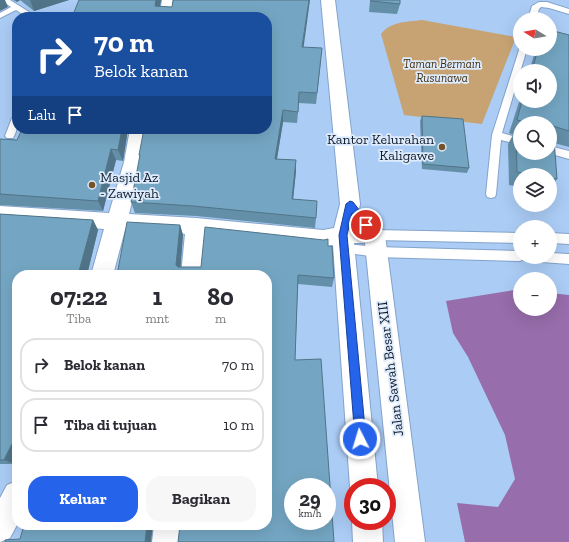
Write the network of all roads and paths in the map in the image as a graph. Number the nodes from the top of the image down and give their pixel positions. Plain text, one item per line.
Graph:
1 (5, 0) edge
2 (169, 0) edge
3 (328, 0) edge
4 (16, 7) junction
5 (24, 12) edge
6 (167, 12) edge
7 (534, 12) edge
8 (569, 12) edge
9 (0, 16) edge
10 (521, 56) edge
11 (12, 131) edge
12 (138, 134) edge
13 (497, 135) junction
14 (10, 136) dead end
15 (513, 140) edge
16 (557, 152) edge
17 (569, 155) edge
18 (491, 194) dead end
19 (350, 204) junction
20 (0, 214) edge
21 (116, 220) junction
22 (196, 226) junction
23 (513, 238) edge
24 (557, 238) edge
25 (569, 239) edge
26 (337, 241) junction
27 (376, 244) junction
28 (513, 255) edge
29 (557, 258) edge
30 (569, 259) edge
31 (103, 270) edge
32 (192, 270) edge
33 (363, 478) edge
34 (12, 505) edge
35 (0, 528) edge
36 (168, 530) edge
37 (367, 530) edge
38 (167, 542) edge
39 (368, 542) edge
40 (410, 542) edge

1 - 4 lane
2 - 6 street
3 - 19 street
4 - 5 lane
4 - 9 lane
7 - 8 lane
10 - 13 lane
11 - 14 lane
12 - 21 street
13 - 15 lane
13 - 18 lane
16 - 17 lane
19 - 26 street
19 - 27 street
20 - 21 street
21 - 22 street
21 - 31 street
22 - 26 street
22 - 32 street
23 - 27 lane
24 - 25 lane
26 - 27 street
26 - 33 street
27 - 28 lane
27 - 40 street, Jalan Sawah Besar XIII
29 - 30 lane
34 - 35 street
36 - 38 street
37 - 39 street

